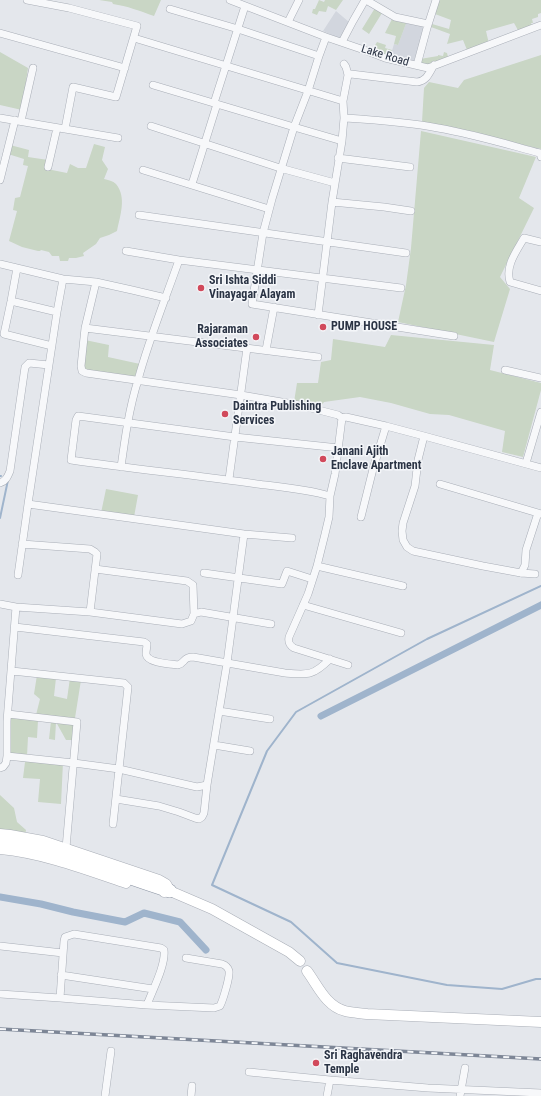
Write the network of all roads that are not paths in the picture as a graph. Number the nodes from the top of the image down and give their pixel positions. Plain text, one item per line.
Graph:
1 (27, 0) edge
2 (230, 0) edge
3 (299, 0) edge
4 (366, 0) edge
5 (436, 0) edge
6 (245, 6) junction
7 (170, 9) dead end
8 (288, 22) junction
9 (428, 24) junction
10 (541, 25) edge
11 (238, 29) junction
12 (0, 32) edge
13 (326, 37) junction
14 (134, 38) junction
15 (342, 42) junction
16 (318, 56) junction
17 (344, 64) dead end
18 (417, 65) junction
19 (434, 65) junction
20 (226, 66) junction
21 (33, 68) dead end
22 (125, 68) junction
23 (348, 75) junction
24 (153, 85) dead end
25 (308, 90) junction
26 (343, 102) junction
27 (216, 104) junction
28 (0, 118) edge
29 (344, 118) junction
30 (18, 121) junction
31 (151, 126) dead end
32 (294, 127) junction
33 (61, 128) junction
34 (118, 138) dead end
35 (342, 141) junction
36 (205, 144) junction
37 (541, 157) edge
38 (338, 158) junction
39 (48, 167) dead end
40 (410, 167) dead end
41 (280, 168) junction
42 (143, 170) dead end
43 (0, 180) edge
44 (192, 184) junction
45 (335, 184) junction
46 (332, 202) junction
47 (269, 209) junction
48 (411, 211) dead end
49 (139, 215) dead end
50 (263, 233) junction
51 (328, 242) junction
52 (541, 242) edge
53 (126, 251) dead end
54 (406, 253) dead end
55 (179, 260) junction
56 (0, 264) edge
57 (16, 268) junction
58 (257, 270) junction
59 (323, 278) junction
60 (63, 279) junction
61 (96, 282) junction
62 (401, 288) dead end
63 (541, 291) edge
64 (166, 298) junction
65 (11, 301) junction
66 (274, 307) junction
67 (57, 312) junction
68 (318, 315) junction
69 (85, 328) junction
70 (454, 336) dead end
71 (151, 337) junction
72 (52, 346) junction
73 (247, 348) junction
74 (266, 350) junction
75 (318, 357) dead end
76 (49, 366) junction
77 (505, 370) dead end
78 (541, 378) edge
79 (137, 381) junction
80 (241, 395) junction
81 (541, 412) edge
82 (342, 418) junction
83 (127, 423) junction
84 (386, 426) junction
85 (424, 436) junction
86 (235, 437) junction
87 (339, 448) junction
88 (526, 463) junction
89 (121, 467) junction
90 (541, 468) edge
91 (229, 480) junction
92 (0, 483) edge
93 (440, 484) dead end
94 (330, 496) junction
95 (28, 504) junction
96 (540, 514) edge
97 (361, 517) dead end
98 (244, 534) junction
99 (292, 538) dead end
100 (22, 544) junction
101 (317, 566) junction
102 (95, 569) junction
103 (204, 573) dead end
104 (521, 573) junction
105 (535, 574) dead end
106 (18, 575) dead end
107 (238, 577) junction
108 (312, 579) junction
109 (403, 586) dead end
110 (0, 604) edge
111 (303, 605) junction
112 (16, 607) junction
113 (90, 612) junction
114 (194, 614) junction
115 (233, 618) junction
116 (271, 624) dead end
117 (15, 627) junction
118 (401, 633) dead end
119 (330, 659) junction
120 (227, 663) junction
121 (348, 665) dead end
122 (12, 671) junction
123 (219, 711) junction
124 (8, 714) junction
125 (270, 719) dead end
126 (214, 744) junction
127 (250, 750) dead end
128 (7, 756) junction
129 (74, 763) junction
130 (0, 768) edge
131 (119, 769) junction
132 (207, 785) junction
133 (116, 799) junction
134 (113, 824) dead end
135 (0, 842) edge
136 (66, 848) junction
137 (170, 891) junction
138 (0, 946) edge
139 (63, 953) junction
140 (186, 958) dead end
141 (300, 961) joint
142 (308, 971) joint
143 (61, 975) junction
144 (153, 989) junction
145 (0, 994) edge
146 (60, 998) junction
147 (147, 1005) junction
148 (541, 1022) edge
149 (111, 1051) dead end
150 (465, 1068) dead end
151 (249, 1072) dead end
152 (330, 1080) junction
153 (192, 1086) dead end
154 (460, 1093) edge
155 (541, 1093) edge
156 (105, 1096) edge
157 (191, 1096) edge
158 (328, 1096) edge

1 - 14 street
2 - 6 street, Lake Road
3 - 8 street
4 - 9 street
4 - 15 street
5 - 9 street
6 - 8 street, Lake Road
6 - 11 street
7 - 11 street
8 - 13 street, Lake Road
9 - 18 street
10 - 19 street, Lake Road
11 - 16 street
11 - 20 street
12 - 22 street
13 - 15 street, Lake Road
13 - 16 street
14 - 20 street
14 - 22 street
15 - 18 street, Lake Road
16 - 25 street
17 - 23 street
18 - 19 street, Lake Road
19 - 23 street
20 - 25 street
20 - 27 street
21 - 30 street
22 - 33 street
23 - 26 street
24 - 27 street
25 - 26 street
25 - 32 street
26 - 29 street
27 - 32 street
27 - 36 street
28 - 30 street
29 - 35 street
29 - 37 street
30 - 33 street
30 - 43 street
31 - 36 street
32 - 35 street
32 - 41 street
33 - 34 street
33 - 39 street
35 - 38 street
36 - 41 street
36 - 44 street
38 - 40 street
38 - 45 street
41 - 45 street
41 - 47 street
42 - 44 street
44 - 47 street
45 - 46 street
46 - 48 street
46 - 51 street
47 - 50 street
49 - 50 street
50 - 51 street
50 - 58 street
51 - 54 street
51 - 59 street
52 - 63 street
53 - 55 street
55 - 58 street
55 - 64 street
56 - 57 street
57 - 60 street
57 - 65 street
58 - 59 street
58 - 66 street
59 - 62 street
59 - 68 street
60 - 61 street
60 - 67 street
61 - 64 street
61 - 69 street
64 - 71 street
65 - 67 street
65 - 72 street
66 - 68 street
66 - 74 street
67 - 72 street
68 - 70 street
69 - 71 street
69 - 79 street
71 - 73 street
71 - 79 street
72 - 76 street
73 - 74 street
73 - 80 street
74 - 75 street
76 - 92 street
76 - 95 street
77 - 78 street
79 - 80 street
79 - 83 street
80 - 82 street
80 - 86 street
81 - 88 street
82 - 84 street
82 - 87 street
83 - 86 street
83 - 89 street
83 - 89 street
84 - 85 street
84 - 97 street
85 - 88 street
85 - 104 street
86 - 87 street
86 - 91 street
87 - 94 street
88 - 90 street
89 - 91 street
91 - 94 street
93 - 96 street
94 - 101 street
95 - 98 street
95 - 100 street
96 - 104 street
98 - 99 street
98 - 107 street
100 - 102 street
100 - 106 street
101 - 108 street
101 - 109 street
102 - 113 street
102 - 114 street
103 - 107 street
104 - 105 street
107 - 108 street
107 - 115 street
108 - 111 street
110 - 112 street
111 - 118 street
111 - 119 street
112 - 113 street
112 - 117 street
113 - 114 street
114 - 115 street
115 - 116 street
115 - 120 street
117 - 120 street
117 - 122 street
119 - 120 street
119 - 121 street
120 - 123 street
122 - 124 street
122 - 131 street
123 - 125 street
123 - 126 street
124 - 128 street
124 - 129 street
126 - 127 street
126 - 132 street
128 - 129 street
128 - 130 street
129 - 131 street
129 - 136 street
131 - 132 street
131 - 133 street
132 - 133 street
133 - 134 street
135 - 136 street
135 - 137 highway
136 - 137 street
137 - 141 street
138 - 139 street
139 - 143 street
139 - 144 street
140 - 147 street
141 - 142 street
142 - 148 street
143 - 144 street
143 - 146 street
144 - 147 street
145 - 146 street
146 - 147 street
149 - 156 street
150 - 154 street
151 - 152 street
152 - 154 street
152 - 158 street
153 - 157 street
154 - 155 street

